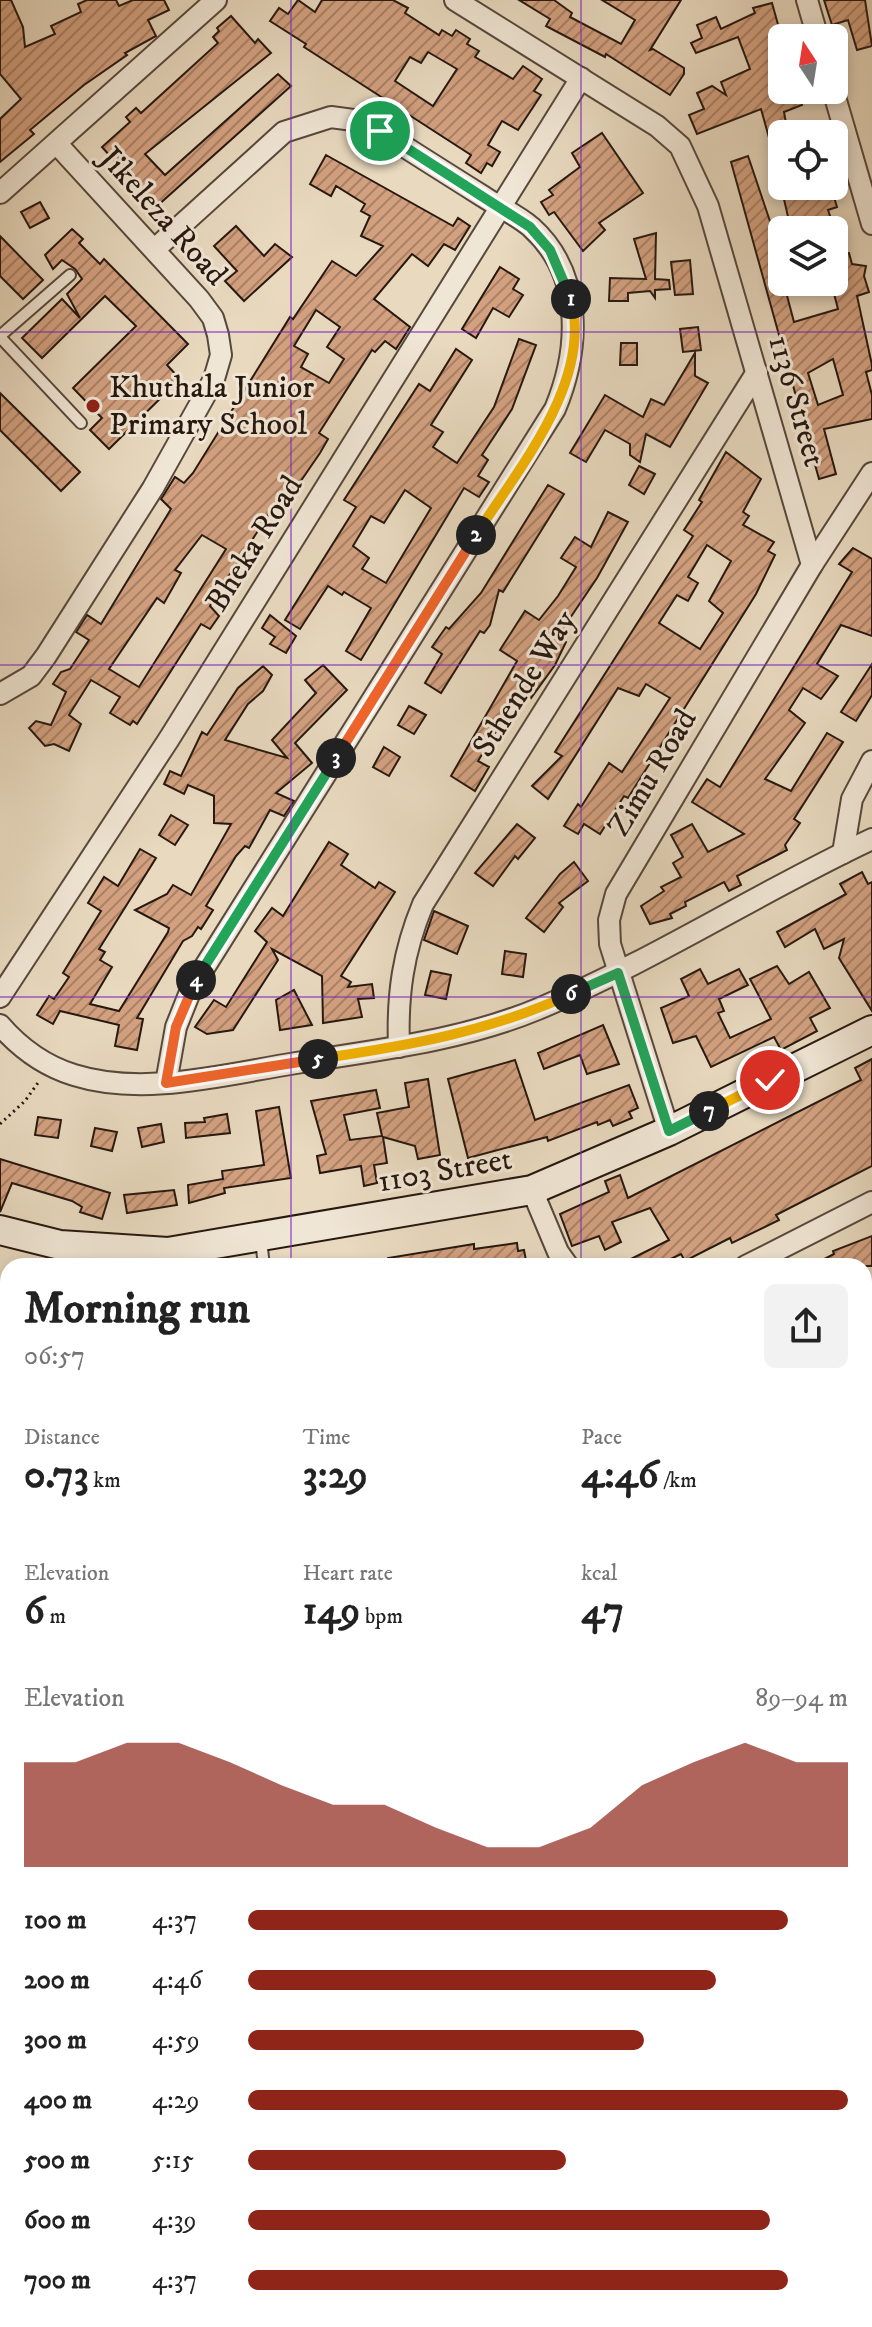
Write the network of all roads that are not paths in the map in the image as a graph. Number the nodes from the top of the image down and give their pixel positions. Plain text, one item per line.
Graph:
1 (455, 0) edge
2 (807, 0) edge
3 (208, 3) edge
4 (814, 24) edge
5 (581, 78) junction
6 (837, 104) edge
7 (57, 144) junction
8 (872, 159) edge
9 (859, 178) junction
10 (0, 193) edge
11 (502, 209) junction
12 (872, 224) edge
13 (155, 249) junction
14 (70, 275) dead end
15 (0, 337) edge
16 (757, 372) junction
17 (81, 423) dead end
18 (872, 473) edge
19 (812, 565) junction
20 (0, 694) edge
21 (872, 761) edge
22 (872, 839) edge
23 (843, 853) junction
24 (618, 973) junction
25 (0, 997) edge
26 (0, 1025) edge
27 (872, 1030) edge
28 (399, 1047) junction
29 (166, 1083) junction
30 (669, 1131) junction
31 (532, 1190) junction
32 (872, 1202) edge
33 (1, 1233) edge
34 (261, 1238) junction
35 (263, 1258) edge
36 (562, 1258) edge
37 (762, 1258) edge

1 - 5 street, 1136 Street
2 - 4 street
3 - 7 street
5 - 11 street, Bheka Road
5 - 16 street, 1136 Street
6 - 9 street
7 - 10 street
7 - 13 street, Jikeleza Road
8 - 9 street
9 - 12 street
11 - 13 street
11 - 25 street, Bheka Road
11 - 29 street
13 - 20 street, Jikeleza Road
14 - 15 lane
15 - 17 lane
16 - 19 street, 1136 Street
16 - 28 street, Sthende Way
18 - 19 street, Zimu Road
19 - 24 street, Zimu Road
21 - 23 street
22 - 23 street
23 - 24 street
24 - 28 street
24 - 30 street, Zimu Road
26 - 29 street
27 - 30 street, 1103 Street
28 - 29 street
30 - 31 street, 1103 Street
31 - 34 street, 1103 Street
31 - 36 street
32 - 37 street
33 - 34 street, 1103 Street
34 - 35 lane

